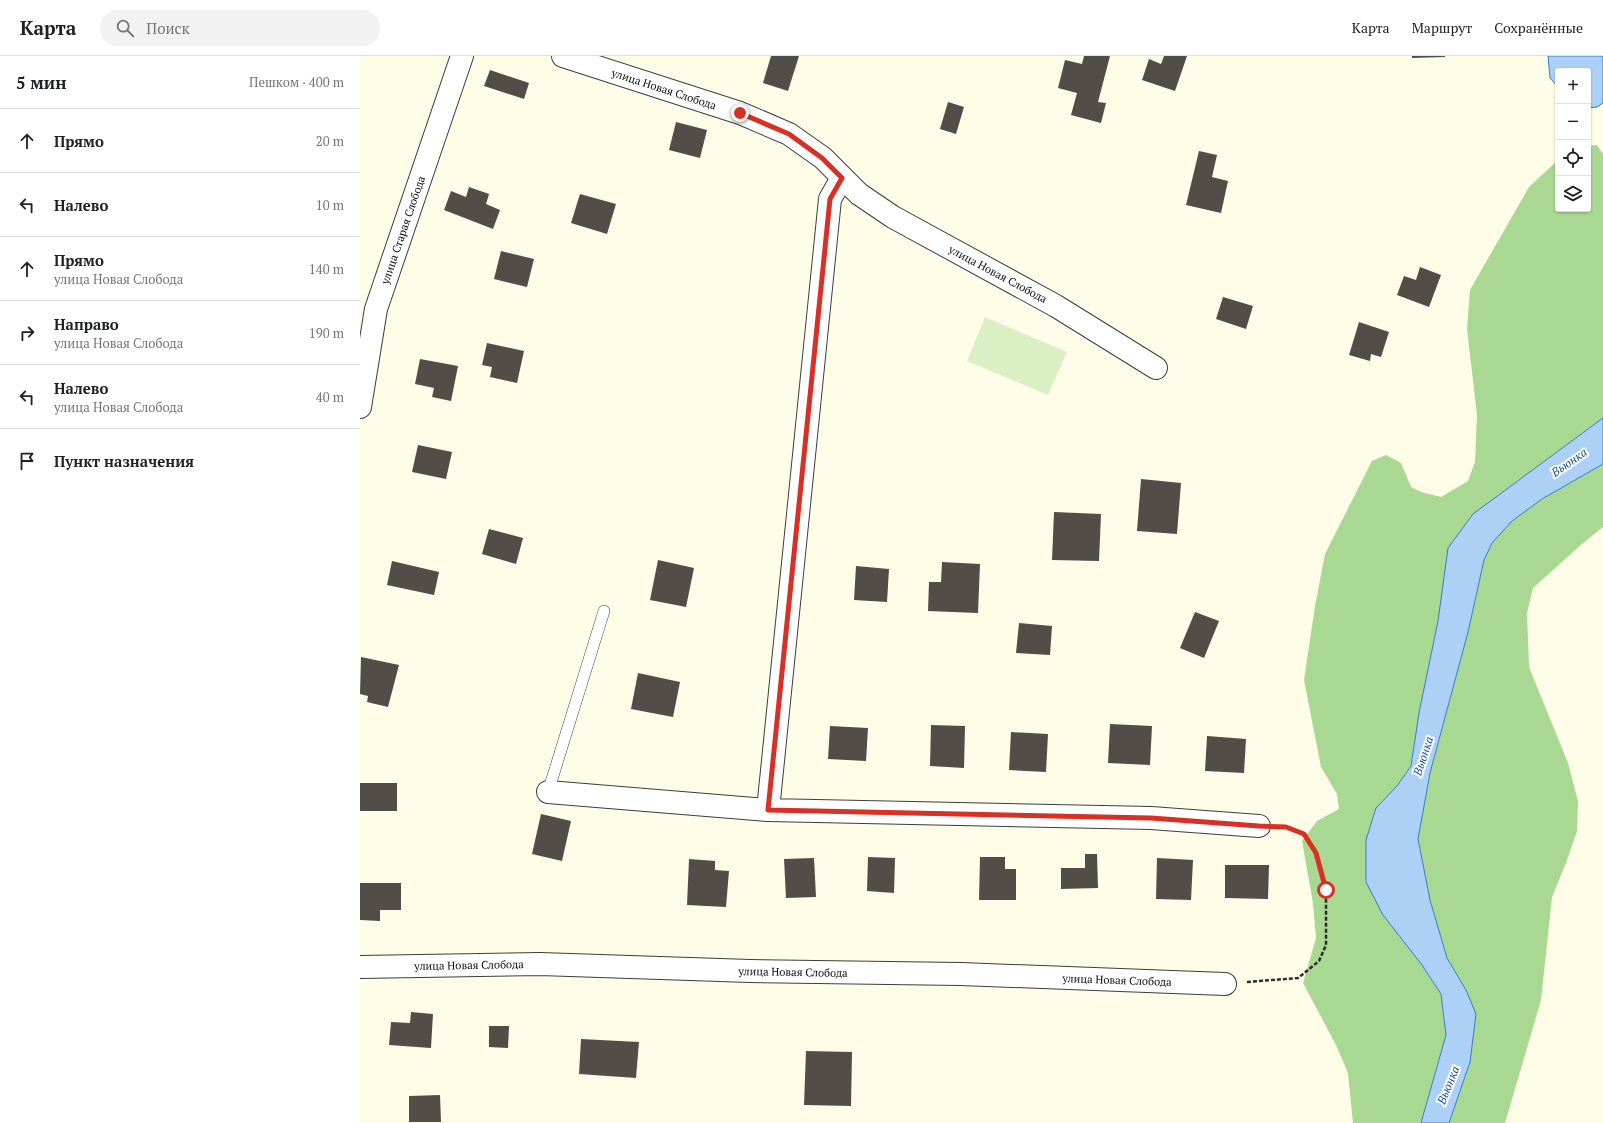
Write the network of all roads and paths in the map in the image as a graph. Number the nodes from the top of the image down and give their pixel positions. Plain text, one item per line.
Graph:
1 (462, 56) edge
2 (563, 56) edge
3 (842, 178) junction
4 (368, 307) edge
5 (1156, 368) dead end
6 (360, 407) edge
7 (604, 611) dead end
8 (548, 792) joint
9 (768, 810) junction
10 (1259, 826) joint
11 (360, 967) edge
12 (1225, 984) joint

1 - 4 street, улица Старая Слобода
2 - 3 street, улица Новая Слобода
3 - 5 street, улица Новая Слобода
3 - 9 street
4 - 6 street, улица Старая Слобода
7 - 8 lane
8 - 9 street
9 - 10 street
10 - 12 path
11 - 12 street, улица Новая Слобода

